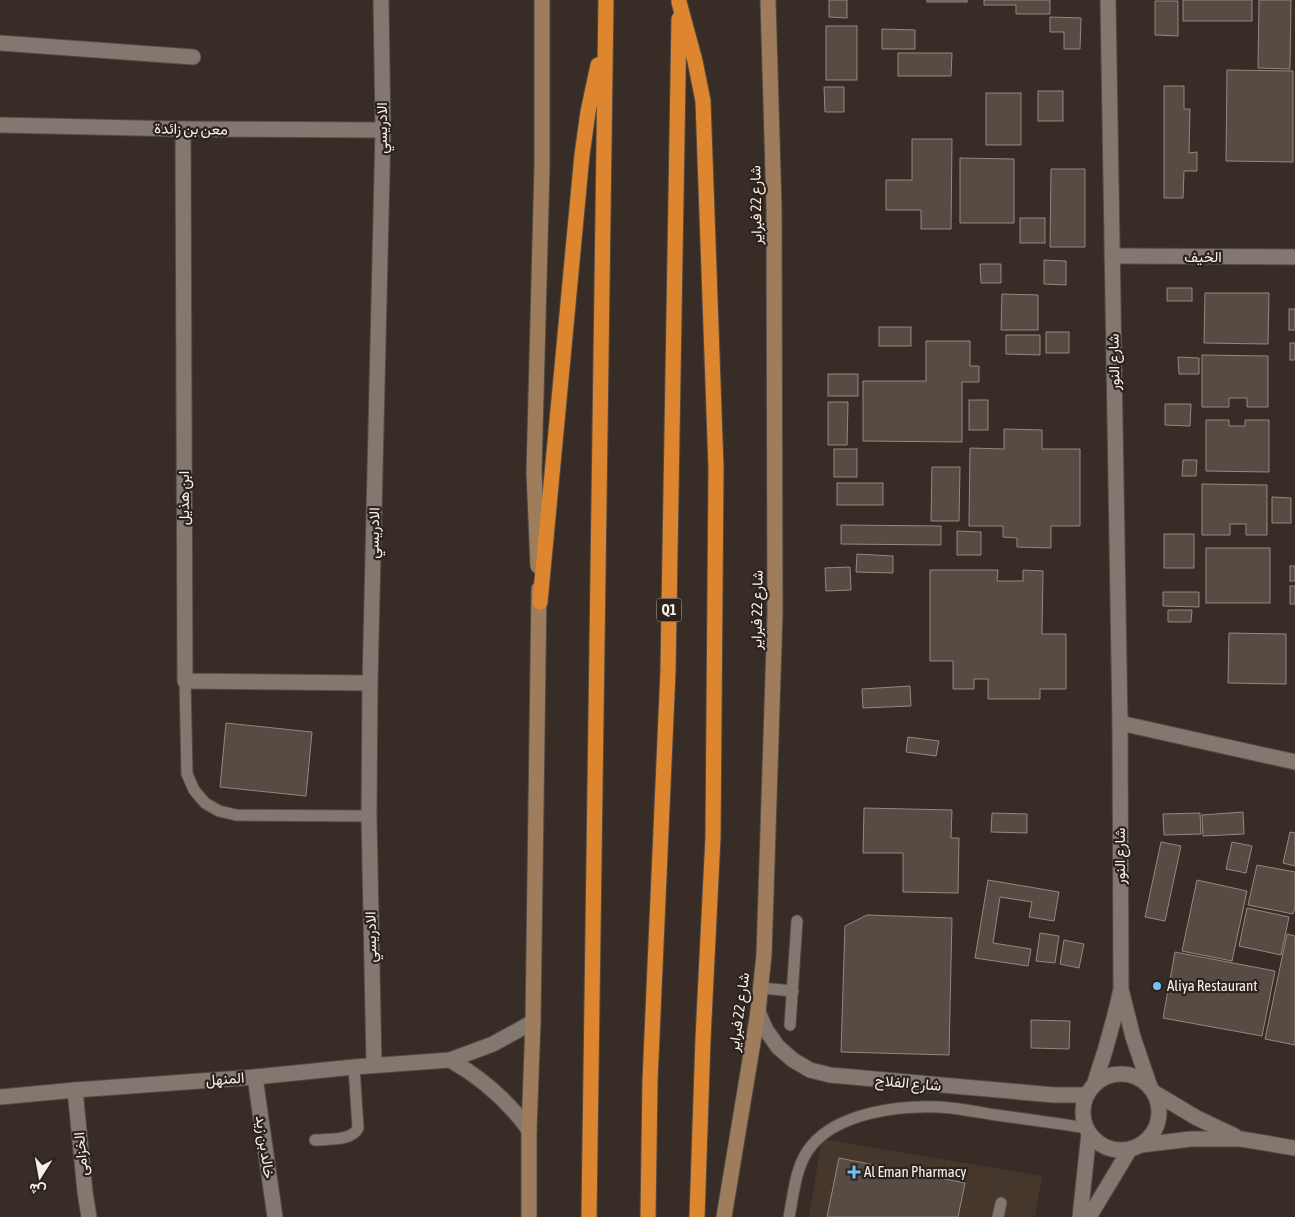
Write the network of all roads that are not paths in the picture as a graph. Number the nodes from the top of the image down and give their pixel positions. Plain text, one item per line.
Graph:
1 (380, 0) edge
2 (542, 0) edge
3 (606, 0) edge
4 (768, 0) edge
5 (1108, 0) edge
6 (679, 1) edge
7 (605, 34) junction
8 (0, 43) edge
9 (193, 57) dead end
10 (0, 125) edge
11 (183, 129) junction
12 (383, 130) junction
13 (1112, 256) junction
14 (1295, 257) edge
15 (540, 602) junction
16 (185, 681) junction
17 (370, 683) junction
18 (1120, 723) junction
19 (1295, 762) edge
20 (369, 816) junction
21 (797, 922) dead end
22 (761, 988) junction
23 (1121, 989) junction
24 (793, 991) junction
25 (758, 1012) junction
26 (532, 1022) junction
27 (790, 1025) dead end
28 (450, 1060) junction
29 (374, 1065) junction
30 (354, 1067) junction
31 (255, 1077) junction
32 (1152, 1088) junction
33 (76, 1090) junction
34 (1090, 1090) junction
35 (0, 1098) edge
36 (529, 1130) junction
37 (1088, 1130) junction
38 (1241, 1139) junction
39 (315, 1140) dead end
40 (1135, 1147) junction
41 (1295, 1148) edge
42 (1001, 1203) dead end
43 (89, 1217) edge
44 (276, 1217) edge
45 (529, 1217) edge
46 (589, 1217) edge
47 (648, 1217) edge
48 (697, 1217) edge
49 (724, 1217) edge
50 (789, 1217) edge
51 (998, 1217) edge
52 (1080, 1217) edge
53 (1089, 1217) edge

1 - 12 street, الادريسي
2 - 15 main road
3 - 7 highway
4 - 22 main road, شارع 22 فبراير
5 - 13 street, شارع النور
6 - 47 highway, Q1
6 - 48 highway
7 - 15 highway
7 - 46 highway
8 - 9 street
10 - 11 street, معن بن زائدة
11 - 12 street, معن بن زائدة
11 - 16 street, ابن هذيل
12 - 17 street, الادريسي
13 - 14 street, الخيف
13 - 18 street, شارع النور
15 - 26 main road
16 - 17 street
16 - 20 lane
17 - 20 street, الادريسي
18 - 19 street
18 - 23 street, شارع النور
20 - 29 street, الادريسي
21 - 24 lane
22 - 24 lane
22 - 25 main road, شارع 22 فبراير
23 - 32 street, شارع النور
23 - 34 street, شارع النور
24 - 27 lane
25 - 34 street, شارع الفلاح
25 - 49 main road, شارع 22 فبراير
26 - 28 street, المنهل
26 - 36 main road
28 - 29 street, المنهل
28 - 36 street
29 - 30 street, المنهل
30 - 31 street, المنهل
30 - 39 lane
31 - 33 street, المنهل
31 - 44 street, خالد بن زيد
32 - 34 street
32 - 38 street
32 - 40 street
33 - 35 street, المنهل
33 - 43 street, الخزامى
34 - 37 street
36 - 45 main road
37 - 40 street
37 - 50 lane
37 - 52 street
38 - 40 street
38 - 41 street
40 - 53 street
42 - 51 lane

